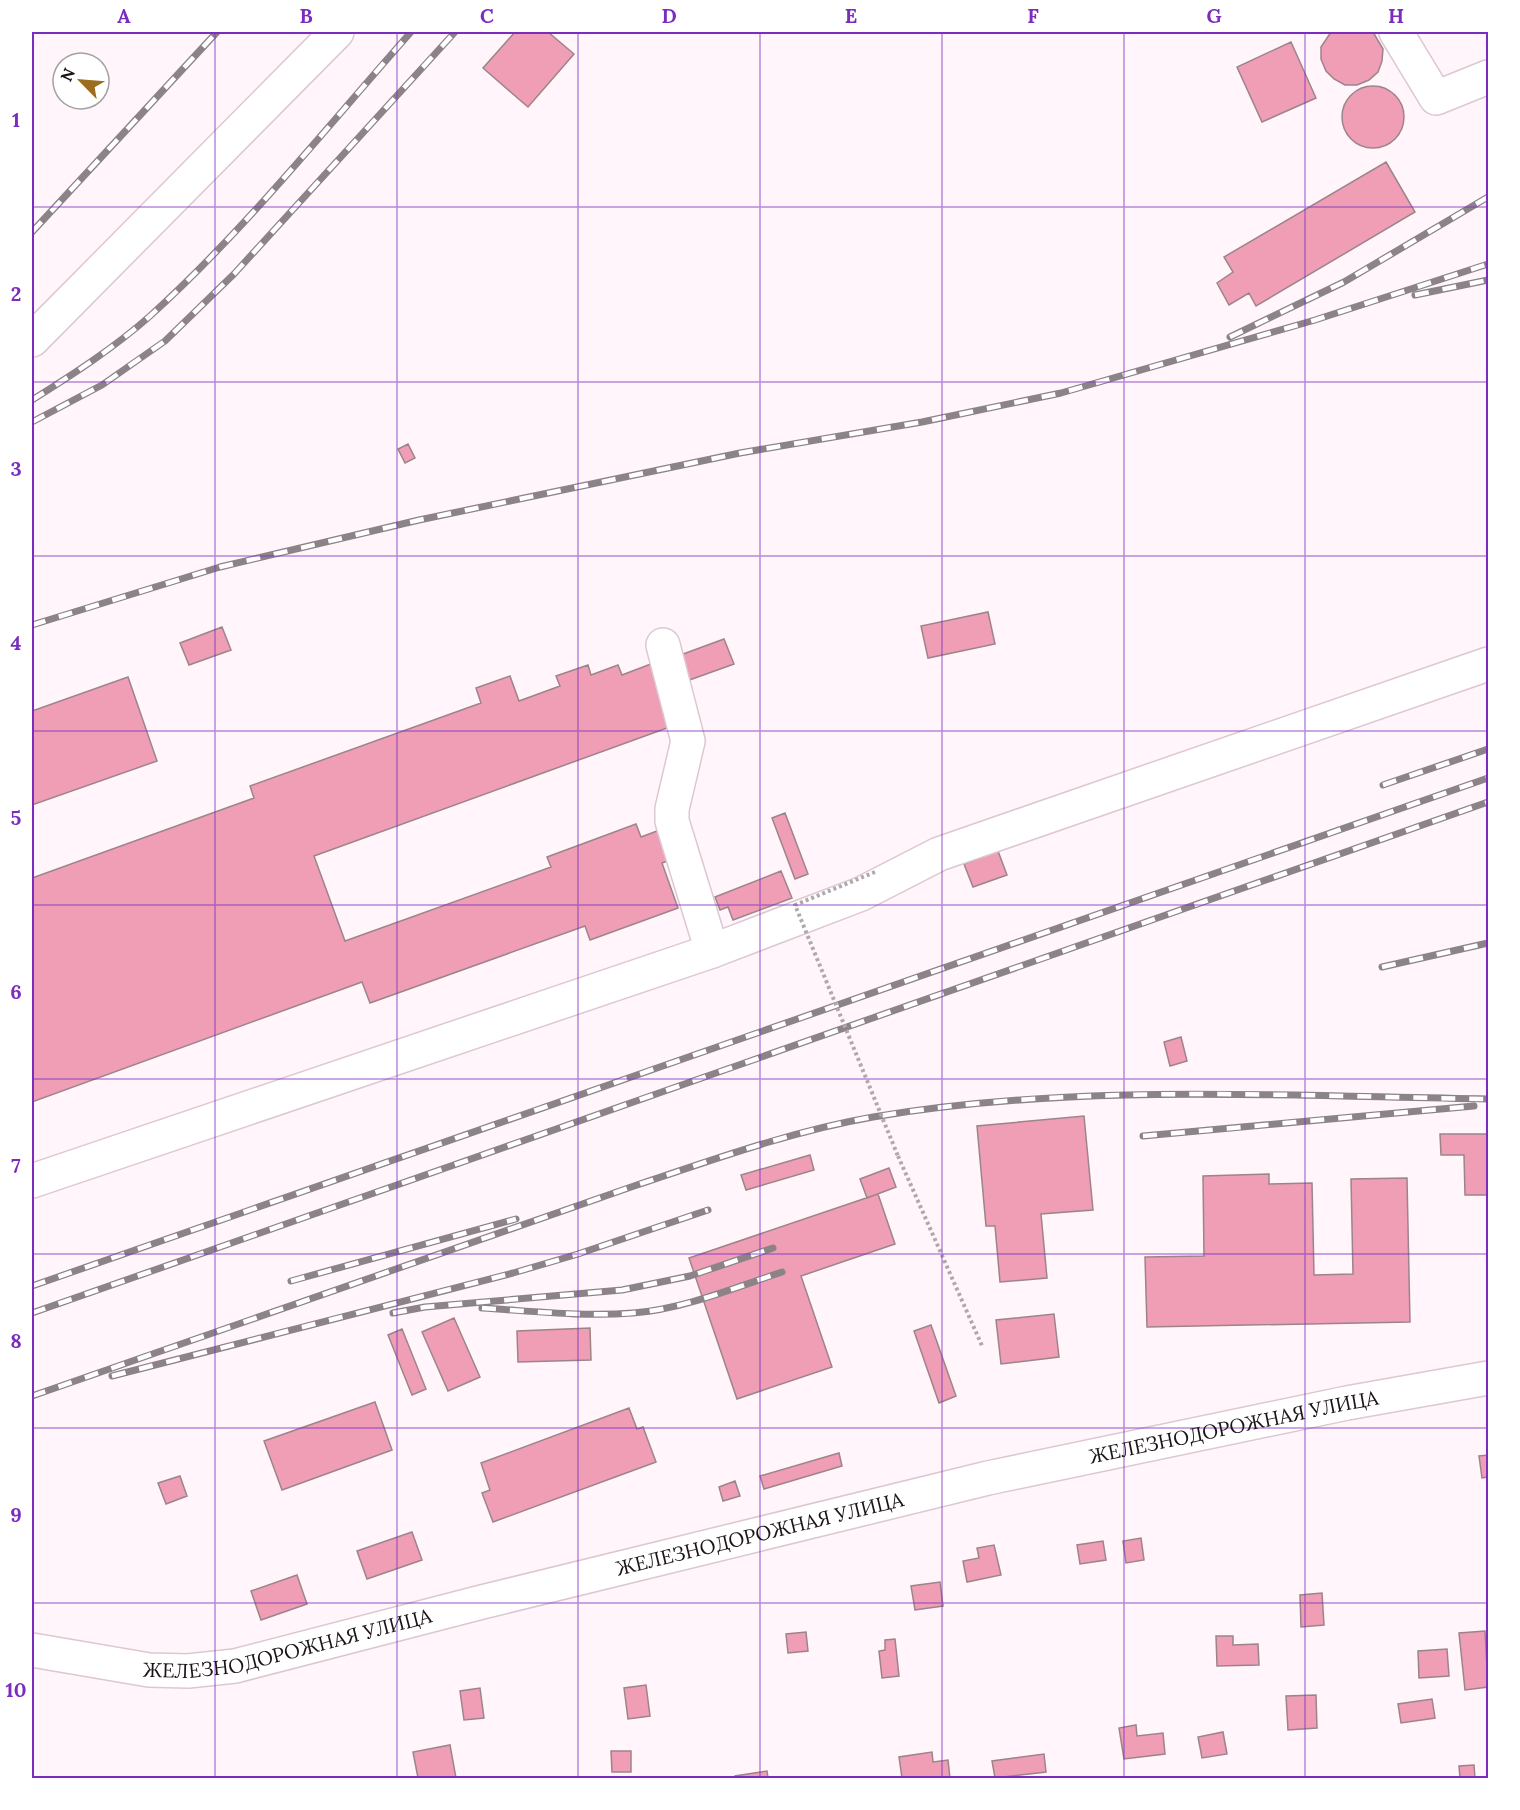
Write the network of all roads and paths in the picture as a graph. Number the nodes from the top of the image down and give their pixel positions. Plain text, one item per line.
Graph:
1 (337, 32) edge
2 (1396, 32) edge
3 (1488, 77) edge
4 (32, 340) edge
5 (663, 645) dead end
6 (1488, 664) edge
7 (875, 872) dead end
8 (712, 951) junction
9 (32, 1181) edge
10 (983, 1347) dead end
11 (1488, 1377) edge
12 (32, 1650) edge

1 - 4 street
2 - 3 street
5 - 8 street
6 - 8 street
7 - 10 path, bridge
8 - 9 street
11 - 12 street, ЖЕЛЕЗНОДОРОЖНАЯ УЛИЦА

